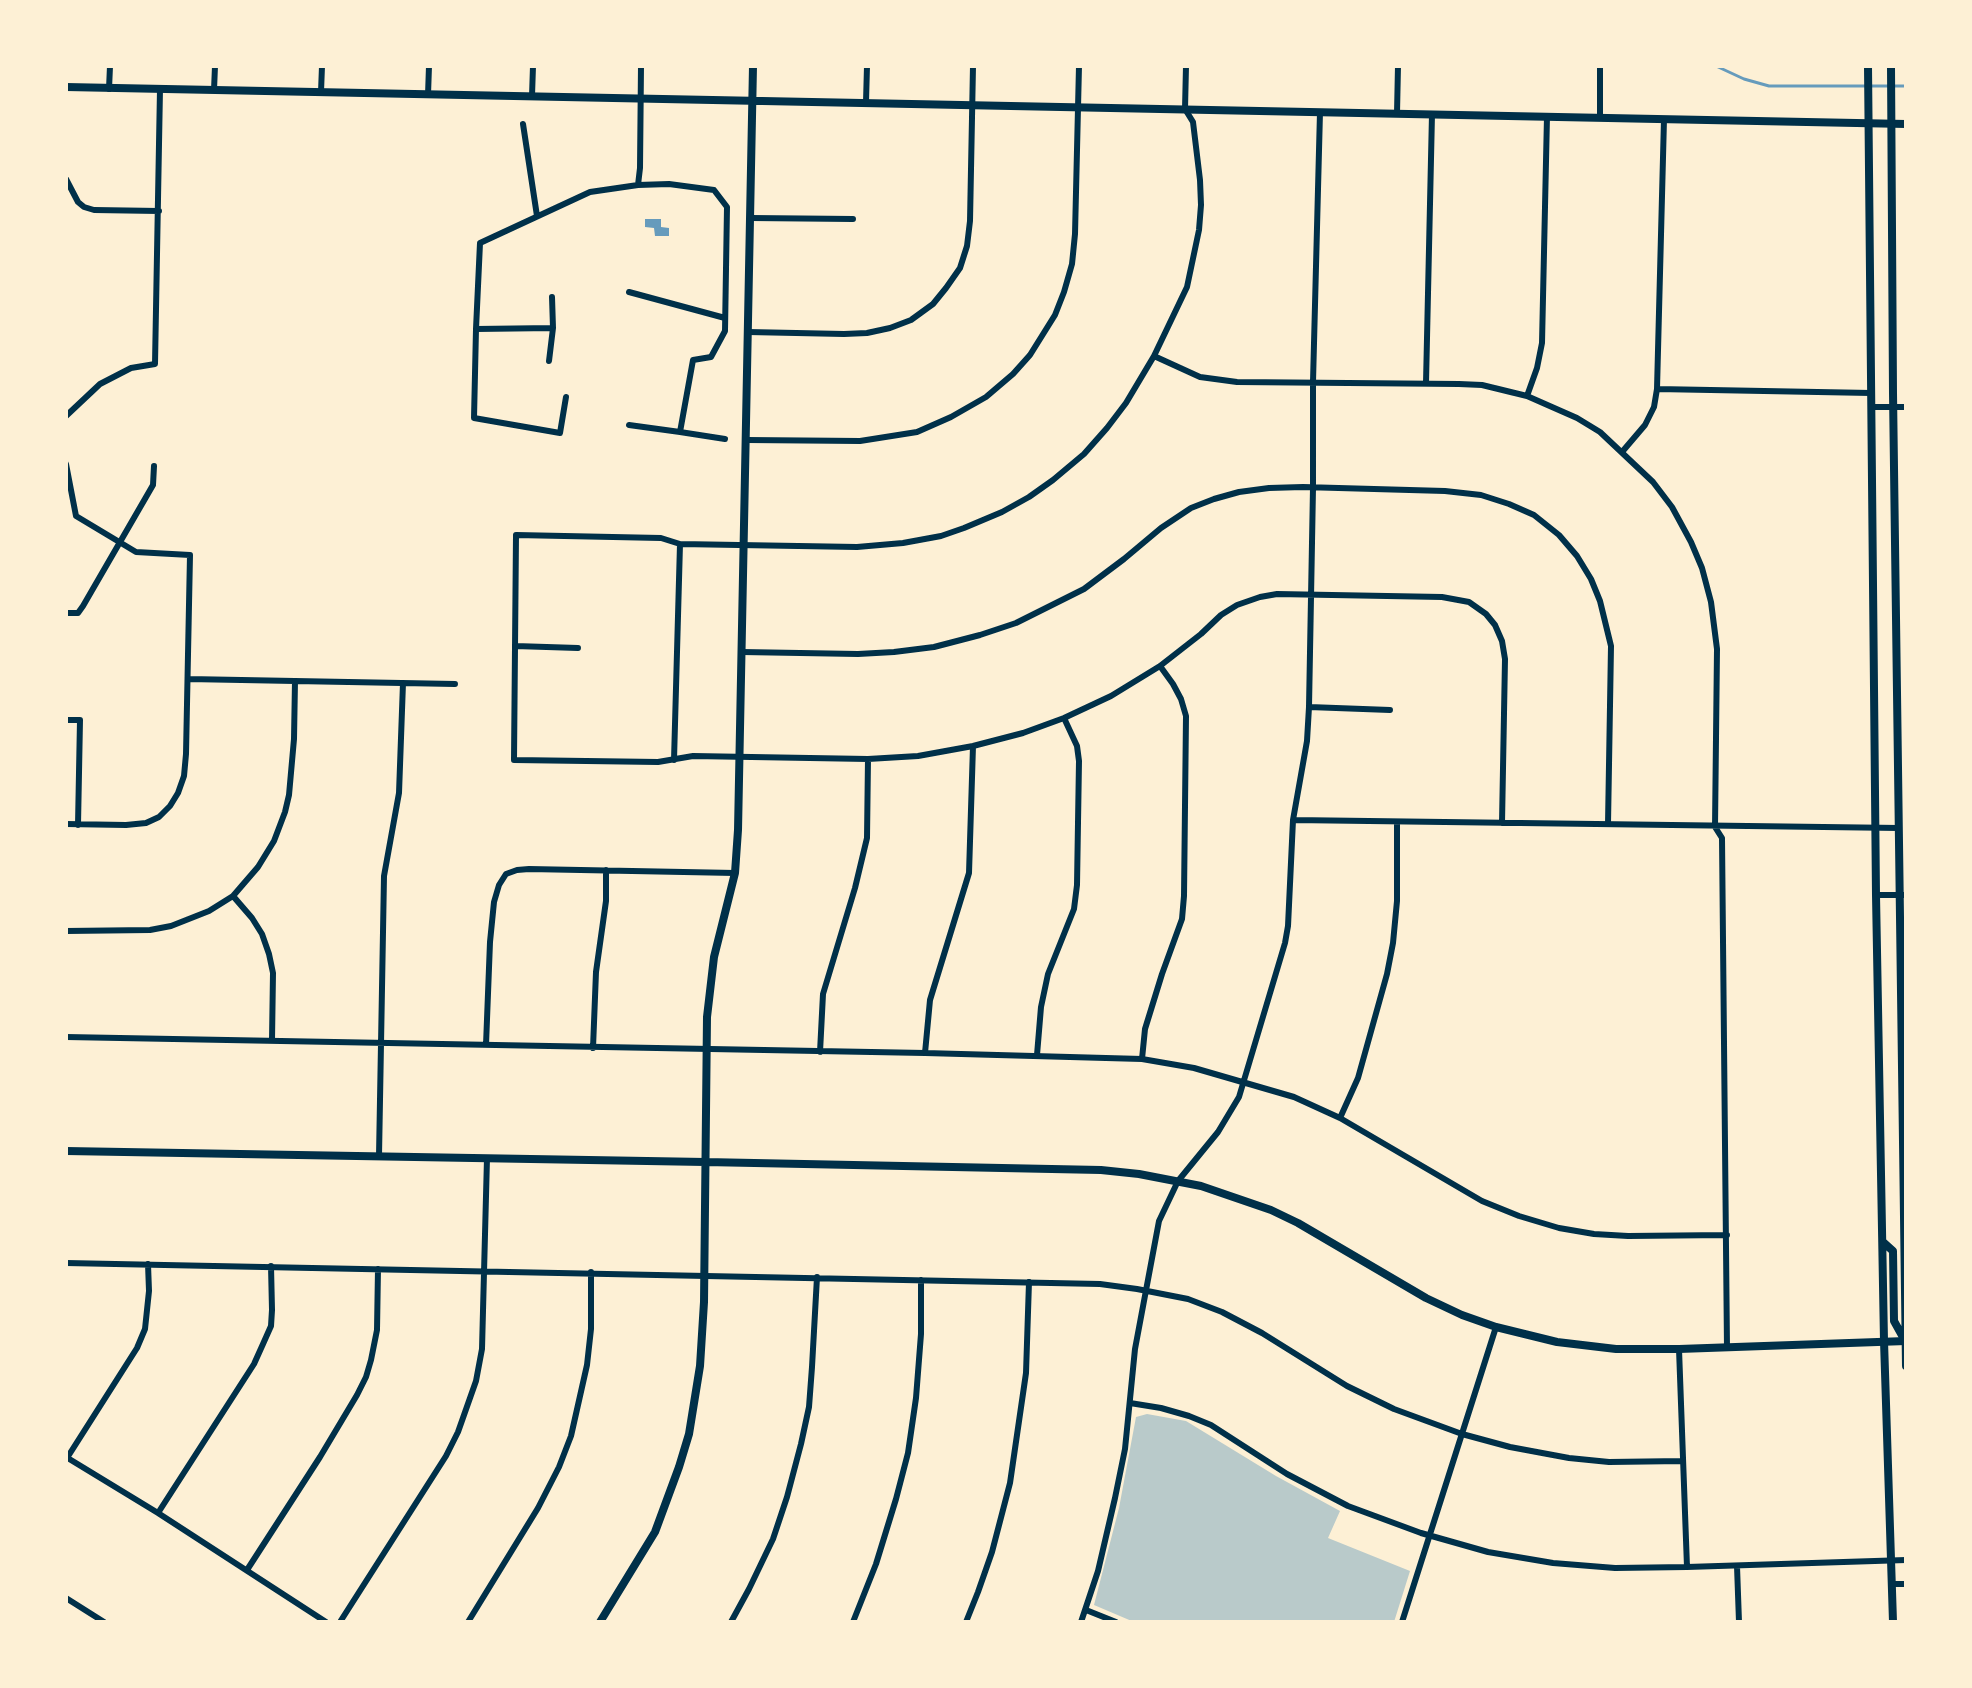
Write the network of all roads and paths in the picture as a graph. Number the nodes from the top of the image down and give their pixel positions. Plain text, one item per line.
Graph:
1 (110, 66) edge
2 (215, 66) edge
3 (322, 66) edge
4 (429, 66) edge
5 (533, 66) edge
6 (641, 66) edge
7 (753, 66) edge
8 (867, 66) edge
9 (973, 66) edge
10 (1079, 66) edge
11 (1186, 66) edge
12 (1398, 66) edge
13 (1600, 66) edge
14 (1868, 67) edge
15 (1891, 67) edge
16 (66, 87) edge
17 (109, 89) junction
18 (160, 89) junction
19 (214, 90) junction
20 (321, 92) junction
21 (428, 95) junction
22 (532, 96) junction
23 (640, 99) junction
24 (753, 101) junction
25 (866, 102) junction
26 (972, 105) junction
27 (1078, 107) junction
28 (1185, 109) junction
29 (1320, 112) junction
30 (1397, 113) junction
31 (1432, 114) junction
32 (1547, 116) junction
33 (1600, 117) junction
34 (1664, 119) junction
35 (1868, 122) junction
36 (1891, 123) junction
37 (523, 124) dead end
38 (1906, 124) edge
39 (66, 179) edge
40 (638, 185) junction
41 (159, 211) junction
42 (537, 216) junction
43 (751, 218) junction
44 (853, 219) dead end
45 (629, 292) dead end
46 (552, 297) dead end
47 (725, 318) junction
48 (553, 328) junction
49 (476, 329) junction
50 (748, 332) junction
51 (1154, 356) junction
52 (549, 361) dead end
53 (1313, 382) junction
54 (1426, 383) junction
55 (1657, 389) junction
56 (1871, 393) junction
57 (1527, 396) junction
58 (566, 397) dead end
59 (1871, 407) junction
60 (1893, 407) junction
61 (1906, 407) edge
62 (66, 416) edge
63 (629, 425) dead end
64 (680, 432) junction
65 (725, 440) dead end
66 (747, 440) junction
67 (1622, 452) junction
68 (66, 464) edge
69 (154, 466) dead end
70 (1313, 488) junction
71 (120, 544) junction
72 (680, 544) junction
73 (744, 545) junction
74 (1310, 595) junction
75 (66, 613) edge
76 (515, 646) junction
77 (578, 648) dead end
78 (742, 652) junction
79 (1160, 666) junction
80 (188, 679) junction
81 (295, 681) junction
82 (403, 683) junction
83 (455, 684) dead end
84 (1309, 707) junction
85 (1390, 710) dead end
86 (1064, 718) junction
87 (66, 720) edge
88 (973, 747) junction
89 (740, 758) junction
90 (868, 759) junction
91 (674, 760) junction
92 (1293, 820) junction
93 (1397, 822) junction
94 (1502, 823) junction
95 (66, 824) edge
96 (1608, 824) junction
97 (78, 825) junction
98 (1715, 827) junction
99 (1876, 828) junction
100 (1899, 828) junction
101 (606, 870) junction
102 (735, 873) junction
103 (1876, 895) junction
104 (1903, 895) edge
105 (233, 896) junction
106 (66, 931) edge
107 (66, 1037) edge
108 (272, 1040) junction
109 (381, 1043) junction
110 (486, 1045) junction
111 (593, 1048) junction
112 (707, 1050) junction
113 (820, 1052) junction
114 (925, 1053) junction
115 (1037, 1055) junction
116 (1142, 1059) junction
117 (1244, 1081) junction
118 (1340, 1118) junction
119 (66, 1151) edge
120 (379, 1156) junction
121 (487, 1158) junction
122 (705, 1161) junction
123 (1178, 1181) junction
124 (1727, 1235) junction
125 (1883, 1242) junction
126 (66, 1263) edge
127 (148, 1264) junction
128 (271, 1266) junction
129 (378, 1269) junction
130 (485, 1270) junction
131 (591, 1272) junction
132 (705, 1275) junction
133 (817, 1277) junction
134 (921, 1280) junction
135 (1029, 1282) junction
136 (1145, 1290) junction
137 (1496, 1327) junction
138 (1884, 1341) junction
139 (1905, 1341) edge
140 (1727, 1348) junction
141 (1679, 1349) junction
142 (1906, 1366) edge
143 (1130, 1403) junction
144 (1462, 1434) junction
145 (67, 1457) edge
146 (1683, 1461) junction
147 (158, 1514) junction
148 (1430, 1536) junction
149 (1906, 1560) edge
150 (1891, 1561) junction
151 (1737, 1566) junction
152 (1686, 1567) junction
153 (247, 1570) junction
154 (1891, 1584) junction
155 (1906, 1584) edge
156 (66, 1598) edge
157 (1086, 1610) junction
158 (856, 1621) edge
159 (104, 1622) edge
160 (326, 1622) edge
161 (340, 1622) edge
162 (468, 1622) edge
163 (600, 1622) edge
164 (731, 1622) edge
165 (966, 1622) edge
166 (1081, 1622) edge
167 (1116, 1622) edge
168 (1402, 1622) edge
169 (1739, 1622) edge
170 (1893, 1622) edge

1 - 17 street
2 - 19 street
3 - 20 street
4 - 21 street
5 - 22 street
6 - 23 street
7 - 24 street
8 - 25 street
9 - 26 street
10 - 27 street
11 - 28 street
12 - 30 street
13 - 33 street
14 - 35 main road
15 - 36 main road
16 - 17 street
17 - 18 street
18 - 19 street
18 - 41 street
19 - 20 street
20 - 21 street
21 - 22 street
22 - 23 street
23 - 24 street
23 - 40 street
24 - 25 street
24 - 43 street
25 - 26 street
26 - 27 street
26 - 50 street
27 - 28 street
27 - 66 street
28 - 29 street
28 - 51 street
29 - 30 street
29 - 53 street
30 - 31 street
31 - 32 street
31 - 54 street
32 - 33 street
32 - 57 street
33 - 34 street
34 - 35 street
34 - 55 street
35 - 36 street
35 - 56 main road
36 - 38 street
36 - 60 main road
37 - 42 street
39 - 41 street
40 - 42 street
40 - 47 street
41 - 62 street
42 - 49 street
43 - 44 street
43 - 50 street
45 - 47 street
46 - 48 street
47 - 64 street
48 - 49 street
48 - 52 street
49 - 58 street
50 - 66 street
51 - 53 street
51 - 73 street
53 - 54 street
53 - 70 street
54 - 57 street
55 - 56 street
55 - 67 street
56 - 59 main road
57 - 67 street
59 - 60 street
59 - 99 main road
60 - 61 street
60 - 100 main road
63 - 64 street
64 - 65 street
66 - 73 street
67 - 98 street
68 - 71 street
69 - 71 street
70 - 74 street
70 - 78 street
70 - 96 street
71 - 75 street
71 - 80 street
72 - 73 street
72 - 76 street
72 - 91 street
73 - 78 street
74 - 79 street
74 - 84 street
74 - 94 street
76 - 77 street
76 - 91 street
78 - 89 street
79 - 86 street
79 - 116 street
80 - 81 street
80 - 97 street
81 - 82 street
81 - 105 street
82 - 83 street
82 - 109 street
84 - 85 street
84 - 92 street
86 - 88 street
86 - 115 street
87 - 97 street
88 - 90 street
88 - 114 street
89 - 90 street
89 - 91 street
89 - 102 street
90 - 113 street
92 - 93 street
92 - 117 street
93 - 94 street
93 - 118 street
94 - 96 street
95 - 97 street
96 - 98 street
98 - 99 street
98 - 124 street
99 - 100 street
99 - 103 main road
100 - 104 main road
101 - 102 street
101 - 110 street
101 - 111 street
102 - 112 street
103 - 104 street
103 - 125 main road
104 - 139 main road
105 - 106 street
105 - 108 street
107 - 108 street
108 - 109 street
109 - 110 street
109 - 120 street
110 - 111 street
111 - 112 street
112 - 113 street
112 - 122 street
113 - 114 street
114 - 115 street
115 - 116 street
116 - 117 street
117 - 118 street
117 - 123 street
118 - 124 street
119 - 120 street
120 - 121 street
121 - 122 street
121 - 130 street
122 - 123 street
122 - 132 street
123 - 136 street
123 - 137 street
124 - 140 street
125 - 138 main road
125 - 139 main road
126 - 127 street
127 - 128 street
127 - 145 street
128 - 129 street
128 - 147 street
129 - 130 street
129 - 153 street
130 - 131 street
130 - 161 street
131 - 132 street
131 - 162 street
132 - 133 street
132 - 163 street
133 - 134 street
133 - 164 street
134 - 135 street
134 - 158 street
135 - 136 street
135 - 165 street
136 - 143 street
136 - 144 street
137 - 141 street
137 - 144 street
138 - 139 street
138 - 140 street
138 - 150 main road
139 - 142 main road
140 - 141 street
141 - 146 street
143 - 148 street
143 - 157 street
144 - 146 street
144 - 148 street
145 - 147 street
146 - 152 street
147 - 153 street
148 - 152 street
148 - 168 street
149 - 150 street
150 - 151 street
150 - 154 main road
151 - 152 street
151 - 169 street
153 - 160 street
154 - 155 street
154 - 170 main road
156 - 159 street
157 - 166 street
157 - 167 street

